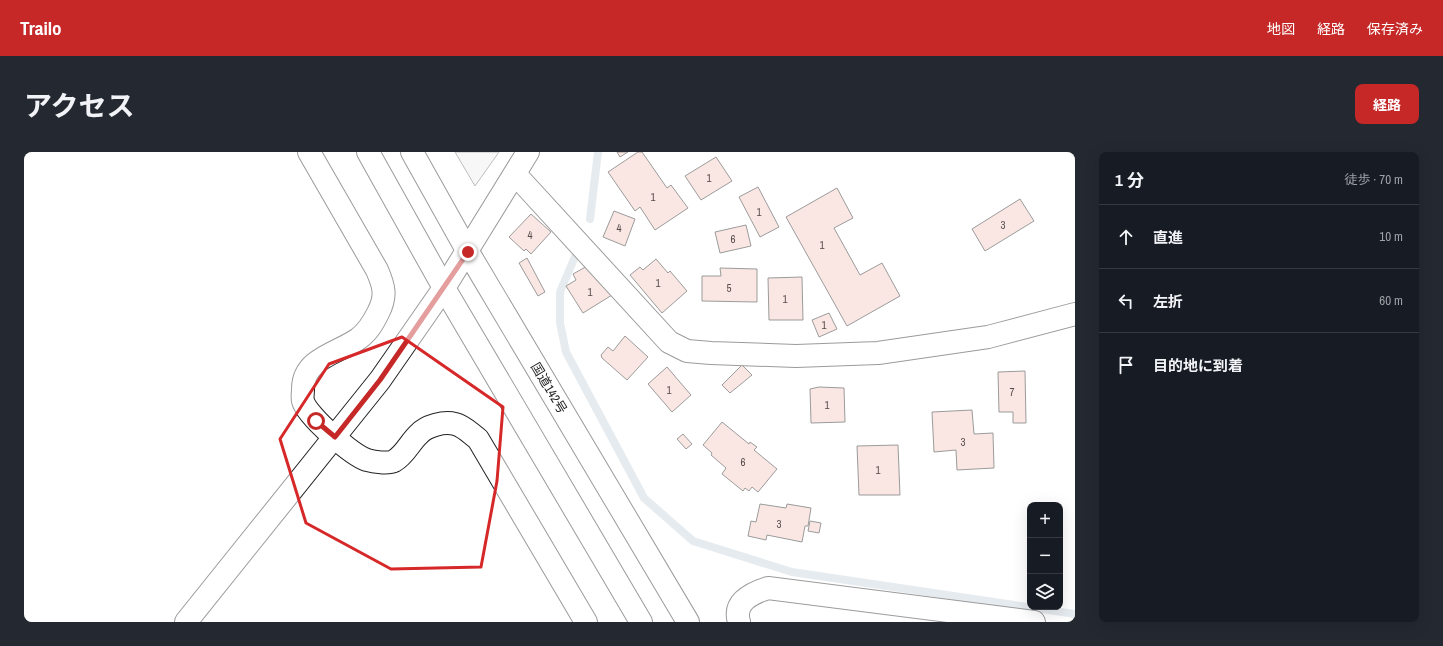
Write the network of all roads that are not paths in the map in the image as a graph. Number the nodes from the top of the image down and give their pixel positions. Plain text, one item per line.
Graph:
1 (309, 152) edge
2 (368, 152) edge
3 (412, 152) edge
4 (528, 152) edge
5 (515, 174) junction
6 (468, 252) junction
7 (444, 288) junction
8 (1075, 314) edge
9 (335, 437) junction
10 (186, 622) edge
11 (586, 622) edge
12 (641, 622) edge
13 (688, 622) edge
14 (739, 622) edge
15 (1034, 622) edge

1 - 9 main road
2 - 7 main road
3 - 6 main road, 国道142号
4 - 5 main road
5 - 6 main road
5 - 8 main road
6 - 7 main road
6 - 13 main road, 国道142号
7 - 9 main road
7 - 12 main road
9 - 10 main road
9 - 11 main road
14 - 15 main road

